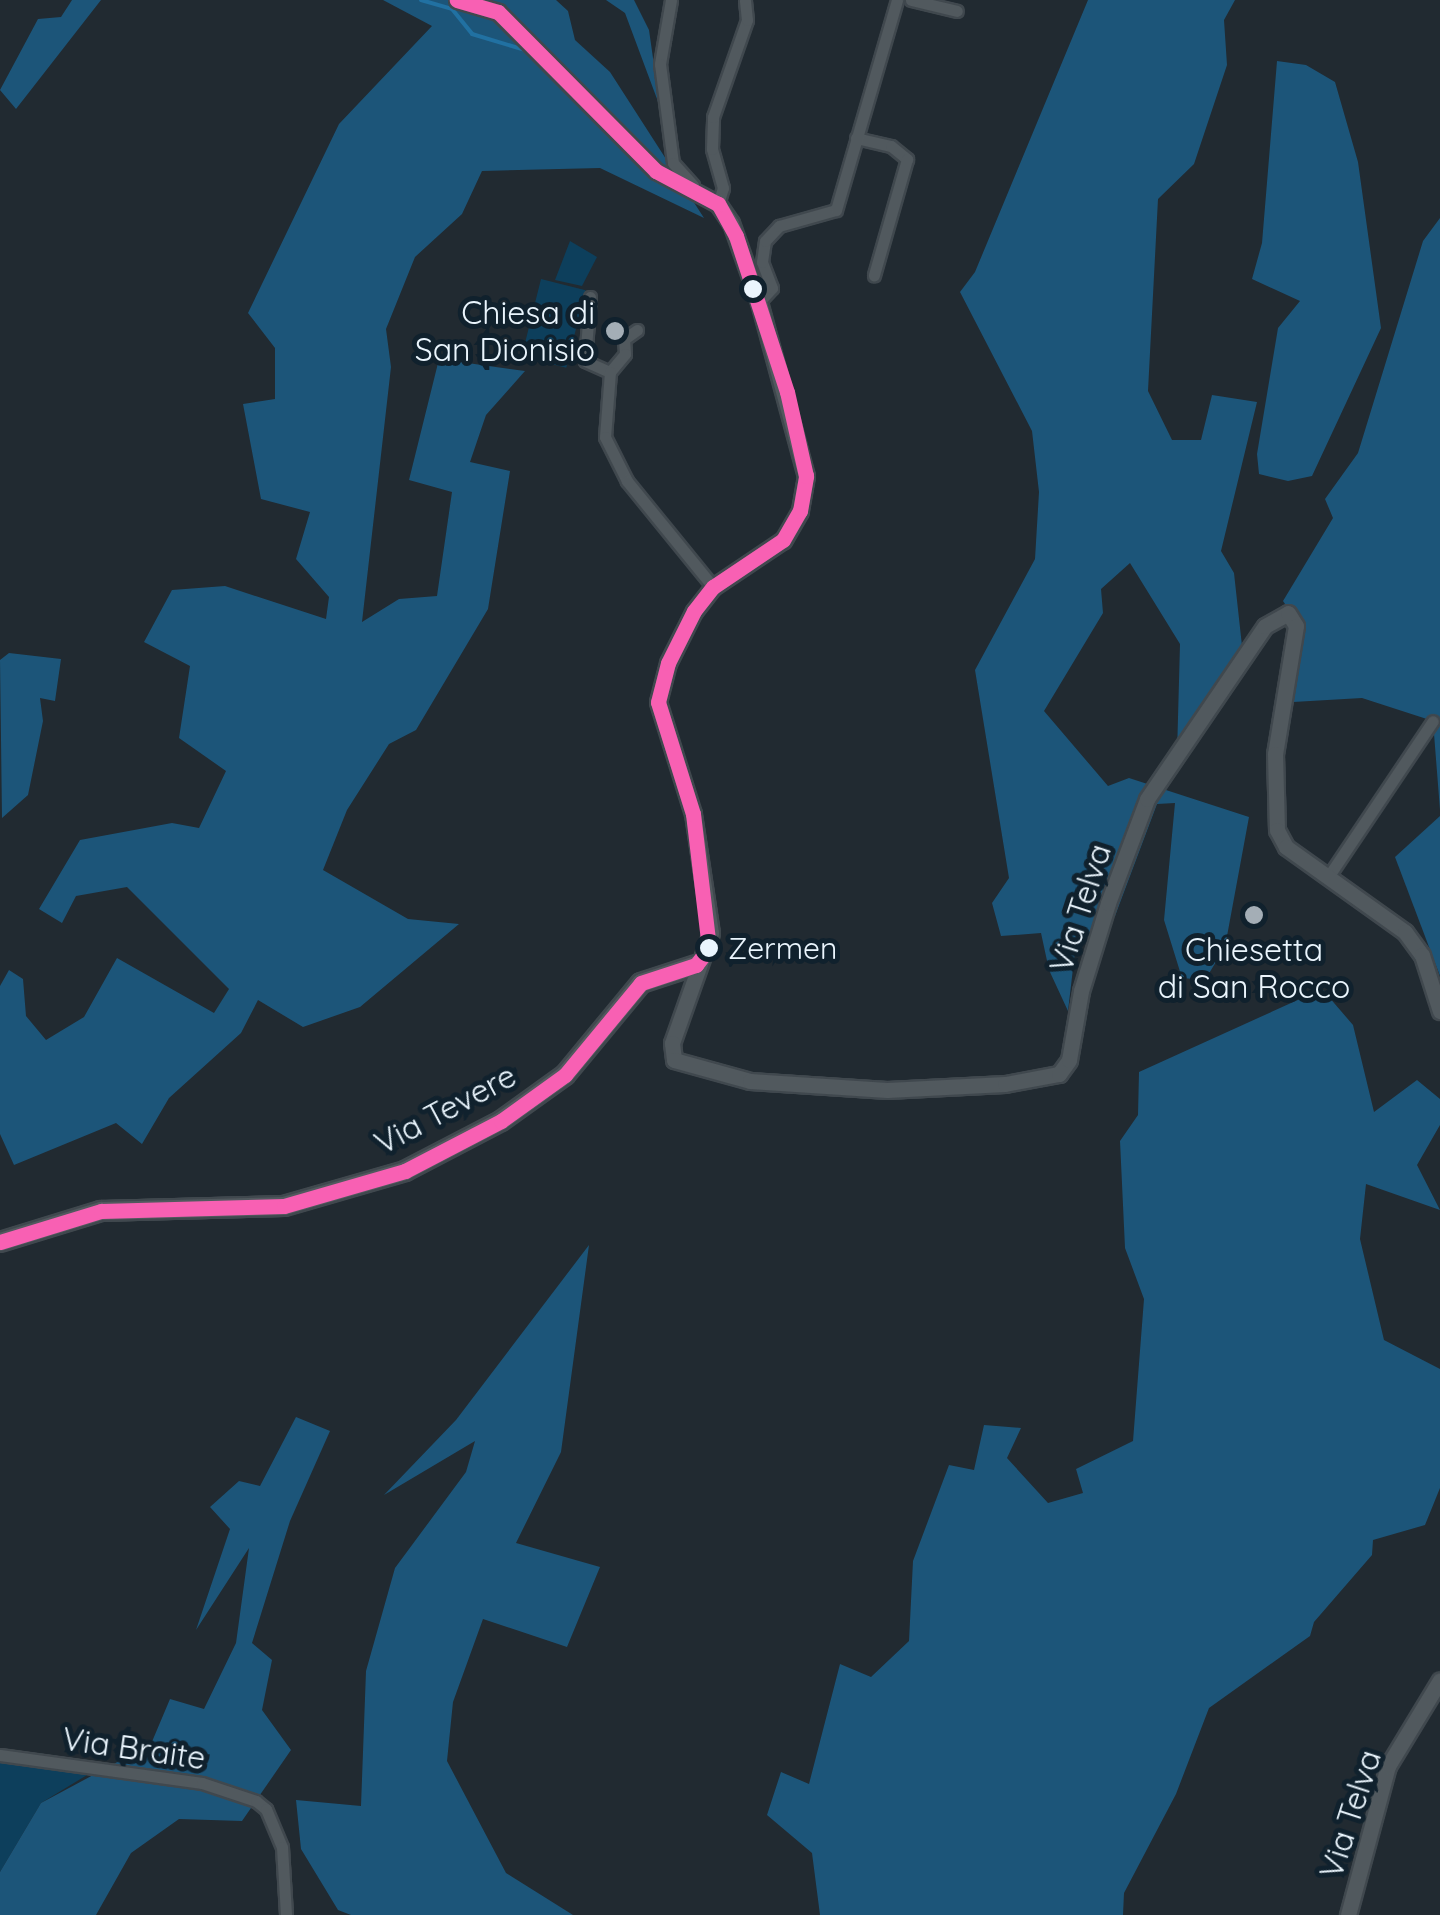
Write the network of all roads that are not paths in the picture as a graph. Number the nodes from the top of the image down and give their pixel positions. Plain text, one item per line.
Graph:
1 (456, 0) edge
2 (671, 0) edge
3 (746, 0) edge
4 (897, 0) edge
5 (911, 0) edge
6 (956, 11) dead end
7 (856, 138) junction
8 (710, 201) junction
9 (874, 275) dead end
10 (590, 298) dead end
11 (760, 302) junction
12 (637, 330) dead end
13 (610, 372) junction
14 (713, 587) junction
15 (1433, 721) dead end
16 (1330, 874) junction
17 (696, 965) junction
18 (1440, 1011) edge
19 (0, 1242) edge
20 (1440, 1680) edge
21 (0, 1755) edge
22 (286, 1915) edge
23 (1348, 1915) edge

1 - 8 street
2 - 8 street
3 - 8 street
4 - 7 street
5 - 6 street
7 - 9 street
7 - 11 street
8 - 11 street
10 - 13 street
11 - 14 street
12 - 13 street
13 - 14 street
14 - 17 street
15 - 16 street
16 - 17 street, Via Telva
16 - 18 street, Via Telva
17 - 19 main road, Via Tevere
20 - 23 street, Via Telva
21 - 22 street, Via Braite

